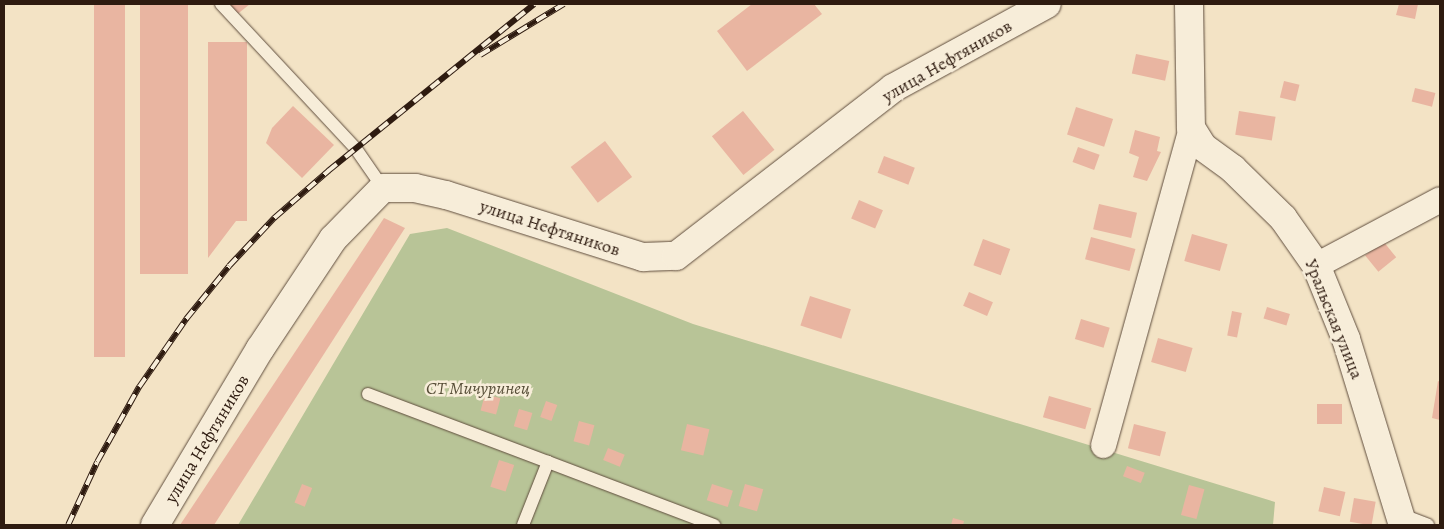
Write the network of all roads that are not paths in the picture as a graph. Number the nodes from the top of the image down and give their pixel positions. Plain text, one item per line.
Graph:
1 (221, 4) edge
2 (1047, 4) edge
3 (1190, 4) edge
4 (1191, 128) junction
5 (383, 188) junction
6 (1440, 199) edge
7 (1316, 265) junction
8 (368, 394) dead end
9 (1103, 445) dead end
10 (548, 462) junction
11 (1402, 519) edge
12 (155, 525) edge
13 (523, 525) edge
14 (714, 525) edge
15 (1428, 525) edge

1 - 5 lane
2 - 5 street, улица Нефтяников
3 - 4 street
4 - 7 street, Уральская улица
4 - 9 street
5 - 12 street, улица Нефтяников
6 - 7 street
7 - 11 street, Уральская улица
8 - 10 lane
10 - 13 lane
10 - 14 lane
11 - 15 lane

